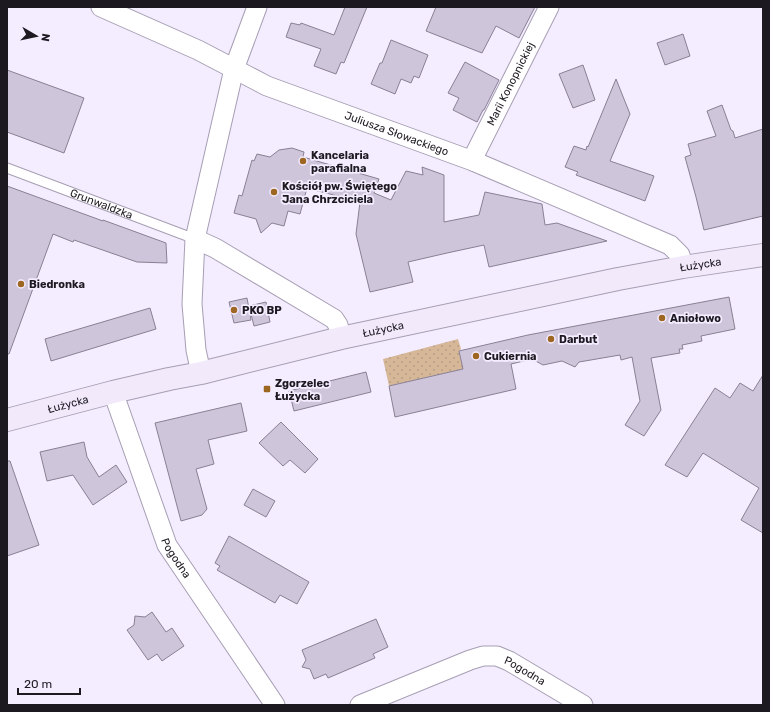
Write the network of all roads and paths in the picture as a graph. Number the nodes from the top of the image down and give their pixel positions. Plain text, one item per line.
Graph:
1 (101, 7) edge
2 (257, 7) edge
3 (549, 7) edge
4 (234, 69) junction
5 (473, 161) junction
6 (7, 168) edge
7 (195, 239) junction
8 (763, 255) edge
9 (683, 267) junction
10 (341, 338) junction
11 (202, 373) junction
12 (113, 392) junction
13 (7, 420) edge
14 (578, 703) edge
15 (275, 705) edge
16 (360, 705) edge

1 - 4 street, Juliusza Słowackiego
2 - 4 street
3 - 5 street, Marii Konopnickiej
4 - 5 street, Juliusza Słowackiego
4 - 7 street
5 - 9 street, Juliusza Słowackiego
6 - 7 lane, Grunwaldzka
7 - 10 street, Grunwaldzka
7 - 11 street
8 - 9 main road, Łużycka
9 - 10 main road, Łużycka
10 - 11 main road, Łużycka
11 - 12 main road, Łużycka
12 - 13 main road, Łużycka
12 - 15 street, Pogodna
14 - 16 street, Pogodna

